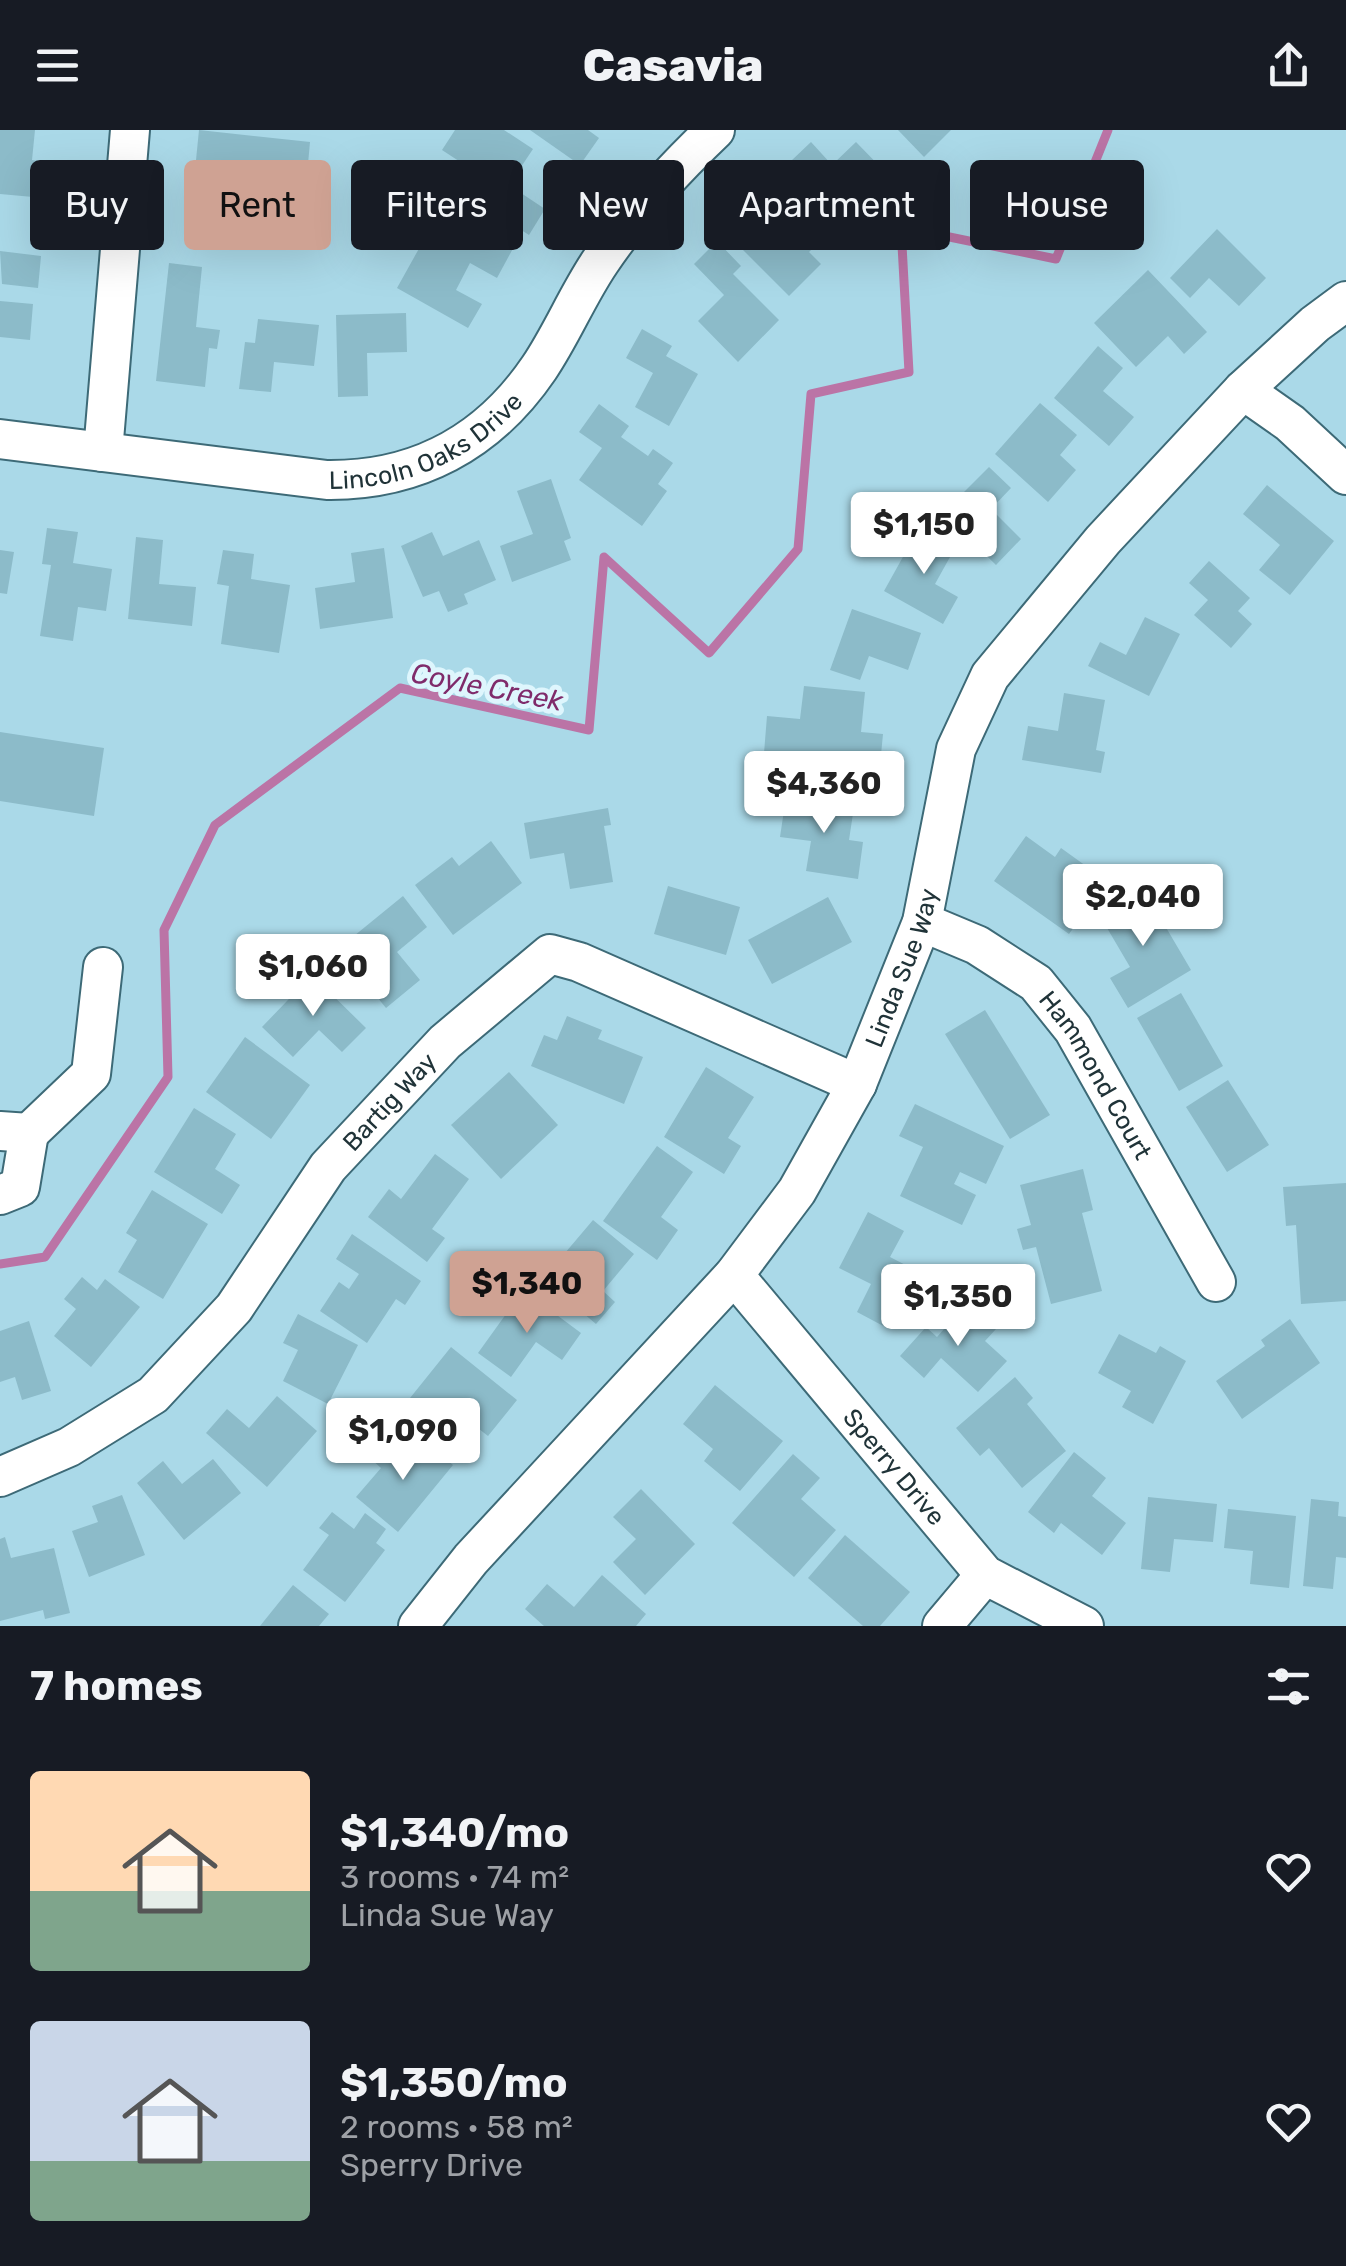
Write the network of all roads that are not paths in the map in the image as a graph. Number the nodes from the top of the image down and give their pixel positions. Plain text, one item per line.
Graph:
1 (130, 130) edge
2 (715, 130) edge
3 (1346, 301) edge
4 (1242, 390) junction
5 (0, 439) edge
6 (103, 452) junction
7 (1346, 475) edge
8 (922, 922) junction
9 (103, 967) dead end
10 (857, 1084) junction
11 (14, 1132) edge
12 (0, 1195) edge
13 (734, 1274) junction
14 (1216, 1282) dead end
15 (0, 1477) edge
16 (985, 1576) junction
17 (418, 1626) edge
18 (942, 1626) edge
19 (1084, 1626) edge

1 - 6 street
2 - 6 street, Lincoln Oaks Drive
3 - 4 street, Linda Sue Way
4 - 7 street
4 - 8 street, Linda Sue Way
5 - 6 street, Lincoln Oaks Drive
8 - 10 street, Linda Sue Way
8 - 14 street, Hammond Court
9 - 11 street
10 - 13 street, Linda Sue Way
10 - 15 street, Bartig Way
11 - 12 street
13 - 16 street, Sperry Drive
13 - 17 street, Linda Sue Way
16 - 18 street
16 - 19 street, Sperry Drive

